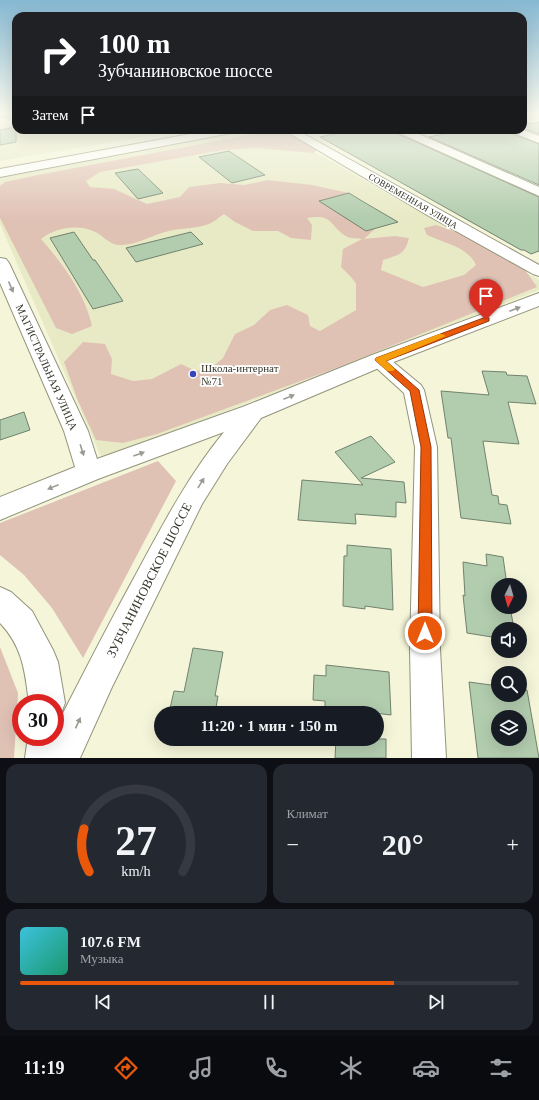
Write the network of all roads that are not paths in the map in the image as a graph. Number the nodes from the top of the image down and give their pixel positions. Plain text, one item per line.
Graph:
1 (132, 148) edge
2 (321, 148) edge
3 (442, 148) edge
4 (0, 173) edge
5 (539, 192) edge
6 (0, 263) edge
7 (539, 271) edge
8 (539, 299) edge
9 (380, 360) junction
10 (253, 412) junction
11 (89, 472) junction
12 (0, 509) edge
13 (0, 602) edge
14 (46, 694) edge
15 (45, 746) edge
16 (44, 758) edge
17 (61, 758) edge
18 (429, 758) edge

1 - 4 main road
2 - 7 street, СОВРЕМЕННАЯ УЛИЦА
3 - 5 street
6 -> 11 main road, МАГИСТРАЛЬНАЯ УЛИЦА
9 -> 8 main road, ЗУБЧАНИНОВСКОЕ ШОССЕ
10 -> 9 main road, ЗУБЧАНИНОВСКОЕ ШОССЕ
9 - 18 street
11 -> 10 main road, ЗУБЧАНИНОВСКОЕ ШОССЕ
17 -> 10 main road, ЗУБЧАНИНОВСКОЕ ШОССЕ
11 -> 12 main road, ЗУБЧАНИНОВСКОЕ ШОССЕ
13 - 14 main road
15 - 16 main road

